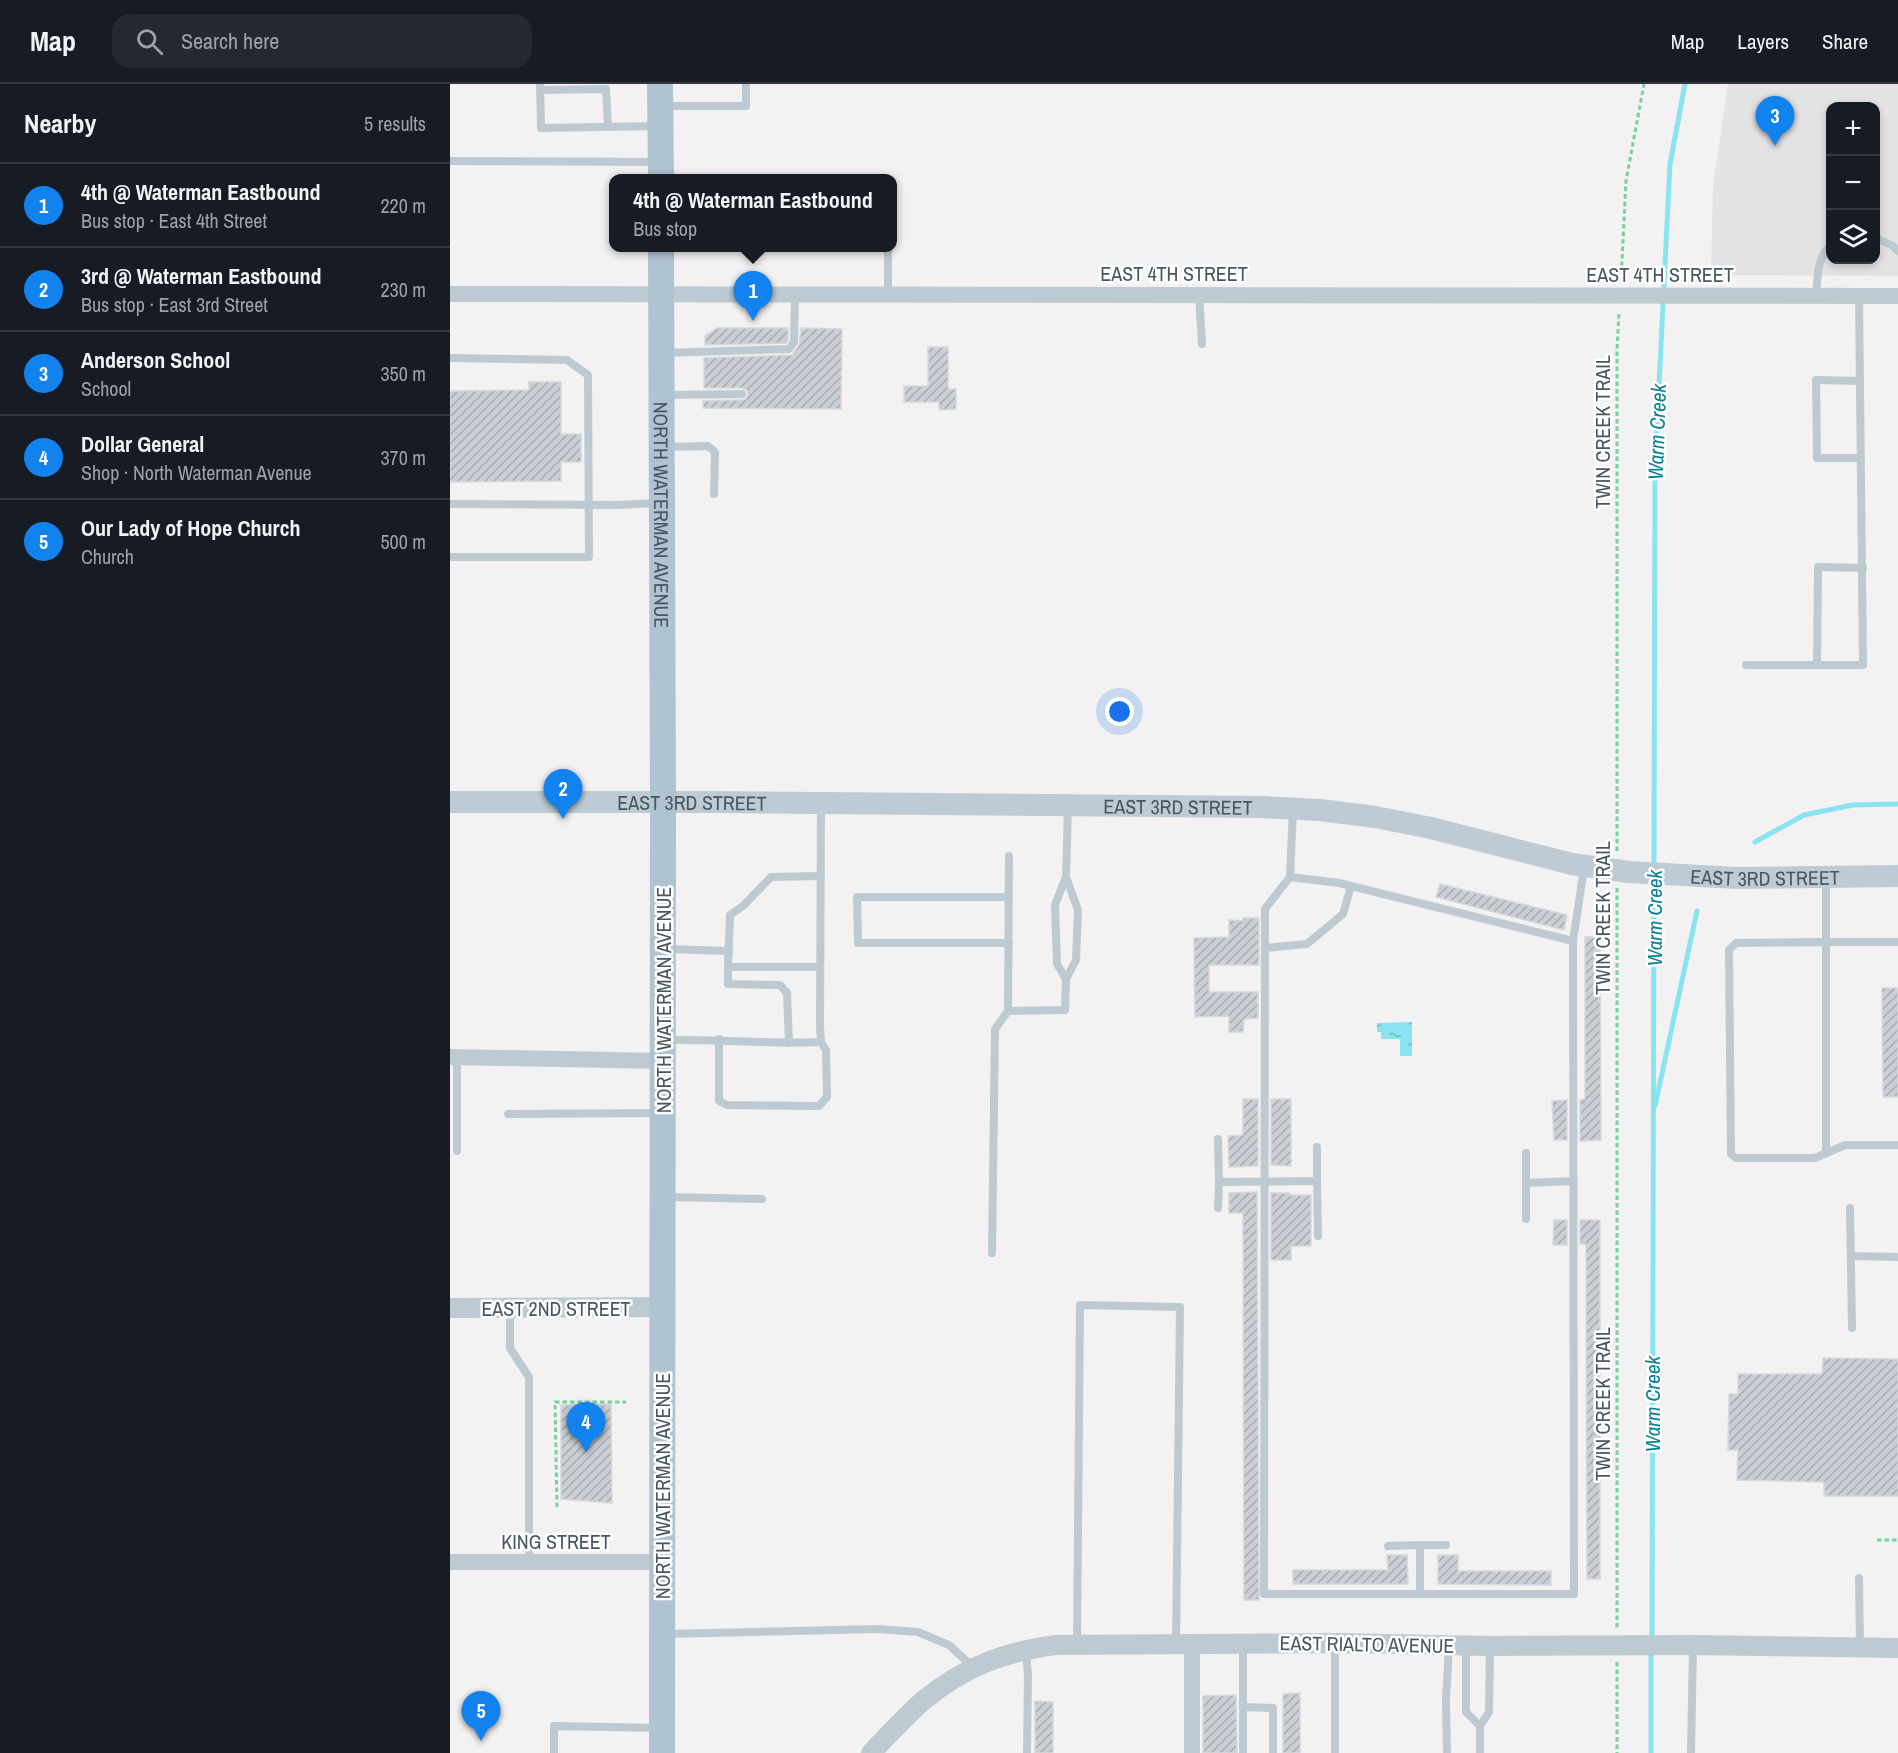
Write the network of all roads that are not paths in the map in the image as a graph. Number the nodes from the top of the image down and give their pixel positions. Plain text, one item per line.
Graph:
1 (746, 84) edge
2 (540, 87) edge
3 (661, 105) edge
4 (608, 127) junction
5 (450, 161) edge
6 (661, 170) edge
7 (1880, 240) edge
8 (1826, 250) edge
9 (1898, 251) edge
10 (661, 252) edge
11 (888, 252) edge
12 (450, 294) edge
13 (661, 294) junction
14 (795, 294) junction
15 (888, 294) junction
16 (1199, 295) junction
17 (1816, 296) junction
18 (1859, 296) junction
19 (1898, 296) edge
20 (1202, 344) dead end
21 (661, 353) junction
22 (450, 358) edge
23 (1860, 381) junction
24 (661, 394) junction
25 (742, 394) dead end
26 (661, 447) junction
27 (1861, 458) junction
28 (714, 494) dead end
29 (662, 502) junction
30 (450, 504) edge
31 (588, 505) junction
32 (450, 557) edge
33 (1863, 568) junction
34 (1746, 665) dead end
35 (1817, 665) junction
36 (450, 802) edge
37 (663, 802) junction
38 (821, 803) junction
39 (1068, 805) junction
40 (1293, 809) junction
41 (1009, 856) dead end
42 (1584, 865) junction
43 (821, 876) junction
44 (1898, 876) edge
45 (1066, 877) junction
46 (1290, 877) junction
47 (1826, 877) junction
48 (1351, 886) junction
49 (1009, 897) junction
50 (1573, 941) junction
51 (1826, 942) junction
52 (1898, 942) edge
53 (1009, 943) junction
54 (1265, 948) junction
55 (663, 949) junction
56 (729, 951) junction
57 (819, 967) junction
58 (728, 968) junction
59 (1066, 979) junction
60 (1008, 1011) junction
61 (719, 1040) junction
62 (821, 1042) junction
63 (789, 1043) junction
64 (663, 1050) junction
65 (453, 1058) edge
66 (663, 1113) junction
67 (508, 1114) dead end
68 (1218, 1139) dead end
69 (1898, 1145) edge
70 (1317, 1147) dead end
71 (457, 1151) dead end
72 (1526, 1153) dead end
73 (1826, 1153) junction
74 (1264, 1181) junction
75 (1317, 1181) junction
76 (1219, 1182) junction
77 (1573, 1182) junction
78 (1526, 1183) junction
79 (663, 1197) junction
80 (762, 1198) dead end
81 (1218, 1208) dead end
82 (1850, 1208) dead end
83 (1526, 1219) dead end
84 (1318, 1236) dead end
85 (993, 1253) dead end
86 (1851, 1256) junction
87 (1898, 1257) edge
88 (662, 1307) junction
89 (450, 1308) edge
90 (510, 1308) junction
91 (1852, 1328) dead end
92 (1420, 1545) junction
93 (1446, 1545) dead end
94 (1388, 1546) dead end
95 (450, 1562) edge
96 (530, 1562) junction
97 (662, 1562) junction
98 (1859, 1578) dead end
99 (1420, 1594) junction
100 (662, 1634) junction
101 (1243, 1643) junction
102 (1335, 1643) junction
103 (1077, 1644) junction
104 (1184, 1645) junction
105 (1457, 1645) junction
106 (1685, 1645) junction
107 (1490, 1646) junction
108 (1860, 1647) junction
109 (1898, 1648) edge
110 (1026, 1649) junction
111 (974, 1667) junction
112 (1243, 1707) junction
113 (1480, 1726) junction
114 (662, 1728) junction
115 (554, 1753) edge
116 (662, 1753) edge
117 (871, 1753) edge
118 (1027, 1753) edge
119 (1192, 1753) edge
120 (1243, 1753) edge
121 (1273, 1753) edge
122 (1335, 1753) edge
123 (1447, 1753) edge
124 (1480, 1753) edge
125 (1691, 1753) edge

1 - 3 lane
2 - 4 lane
2 - 4 lane
3 - 4 lane
3 - 6 main road
5 - 6 lane
7 - 9 lane
8 - 17 lane
10 - 13 main road, NORTH WATERMAN AVENUE
11 - 15 lane
12 - 13 street, EAST 4TH STREET
13 - 14 street, EAST 4TH STREET
13 - 21 main road, NORTH WATERMAN AVENUE
14 - 15 street, EAST 4TH STREET
14 - 21 lane
15 - 16 street, EAST 4TH STREET
16 - 17 street, EAST 4TH STREET
16 - 20 lane
17 - 18 street, EAST 4TH STREET
18 - 19 street, EAST 4TH STREET
18 - 23 lane
21 - 24 main road, NORTH WATERMAN AVENUE
22 - 31 lane
23 - 27 lane
23 - 27 lane
24 - 25 lane
24 - 26 main road, NORTH WATERMAN AVENUE
26 - 28 lane
26 - 29 main road, NORTH WATERMAN AVENUE
27 - 33 lane
29 - 31 lane
29 - 37 main road, NORTH WATERMAN AVENUE
30 - 31 lane
31 - 32 lane
33 - 35 lane
33 - 35 lane
34 - 35 lane
36 - 37 main road, EAST 3RD STREET
37 - 38 main road, EAST 3RD STREET
37 - 55 main road, NORTH WATERMAN AVENUE
38 - 39 main road, EAST 3RD STREET
38 - 43 lane
39 - 40 main road, EAST 3RD STREET
39 - 45 lane
40 - 42 main road, EAST 3RD STREET
40 - 46 lane
41 - 49 lane
42 - 47 main road, EAST 3RD STREET
42 - 50 lane
43 - 56 lane
43 - 57 lane
44 - 47 main road, EAST 3RD STREET
45 - 59 lane
45 - 59 lane
46 - 48 lane
46 - 54 lane
47 - 51 lane
48 - 50 lane
48 - 54 lane
49 - 53 lane
49 - 53 lane
50 - 77 lane
51 - 52 lane
51 - 73 lane
51 - 73 lane
53 - 60 lane
54 - 74 lane
55 - 56 lane
55 - 64 main road, NORTH WATERMAN AVENUE
56 - 58 lane
57 - 58 lane
57 - 62 lane
58 - 63 lane
59 - 60 lane
60 - 85 lane
61 - 62 lane
61 - 63 lane
61 - 64 lane
62 - 63 lane
64 - 65 street
64 - 66 main road, NORTH WATERMAN AVENUE
65 - 71 lane
66 - 67 lane
66 - 79 main road, NORTH WATERMAN AVENUE
68 - 76 lane
69 - 73 lane
70 - 75 lane
72 - 78 lane
74 - 75 lane
74 - 76 lane
74 - 99 lane
75 - 84 lane
76 - 81 lane
77 - 78 lane
77 - 99 lane
78 - 83 lane
79 - 80 lane
79 - 88 main road, NORTH WATERMAN AVENUE
82 - 86 lane
86 - 87 lane
86 - 91 lane
88 - 90 street, EAST 2ND STREET
88 - 97 main road, NORTH WATERMAN AVENUE
89 - 90 street, EAST 2ND STREET
90 - 96 lane
92 - 93 lane
92 - 94 lane
92 - 99 lane
95 - 96 street, KING STREET
96 - 97 street, KING STREET
97 - 100 main road, NORTH WATERMAN AVENUE
98 - 108 lane
100 - 111 lane
100 - 114 main road, NORTH WATERMAN AVENUE
101 - 102 street, EAST RIALTO AVENUE
101 - 104 street, EAST RIALTO AVENUE
101 - 112 lane
102 - 105 street, EAST RIALTO AVENUE
102 - 122 lane
103 - 104 street, EAST RIALTO AVENUE
103 - 104 lane
103 - 110 street, EAST RIALTO AVENUE
104 - 119 street
105 - 107 street, EAST RIALTO AVENUE
105 - 113 lane
105 - 123 lane
106 - 107 street, EAST RIALTO AVENUE
106 - 108 street, EAST RIALTO AVENUE
106 - 125 lane
107 - 113 lane
108 - 109 street, EAST RIALTO AVENUE
110 - 111 street, EAST RIALTO AVENUE
110 - 118 lane
111 - 117 street, EAST RIALTO AVENUE
112 - 120 lane
112 - 121 lane
113 - 124 lane
114 - 115 lane
114 - 116 main road, NORTH WATERMAN AVENUE

